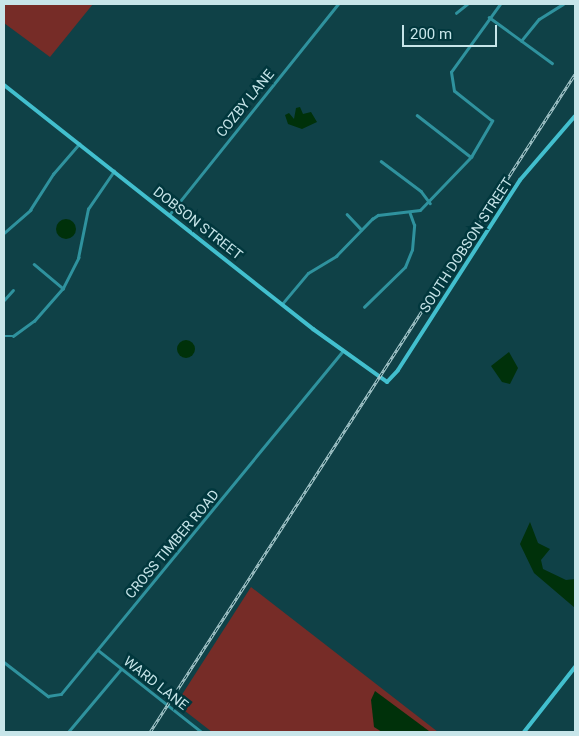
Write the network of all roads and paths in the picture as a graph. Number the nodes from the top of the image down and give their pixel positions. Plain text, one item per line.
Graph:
1 (338, 4) edge
2 (467, 4) edge
3 (500, 4) edge
4 (563, 4) edge
5 (456, 13) dead end
6 (489, 17) junction
7 (521, 41) junction
8 (552, 63) dead end
9 (4, 85) edge
10 (417, 115) dead end
11 (575, 116) edge
12 (79, 144) junction
13 (471, 157) junction
14 (381, 161) dead end
15 (114, 171) junction
16 (430, 203) junction
17 (346, 214) dead end
18 (410, 214) junction
19 (168, 215) junction
20 (361, 229) junction
21 (4, 233) edge
22 (34, 264) dead end
23 (64, 288) junction
24 (13, 290) dead end
25 (4, 300) edge
26 (282, 304) junction
27 (364, 307) dead end
28 (6, 337) edge
29 (343, 351) junction
30 (378, 378) joint
31 (98, 650) junction
32 (4, 662) edge
33 (575, 667) edge
34 (122, 668) junction
35 (68, 732) edge
36 (202, 732) edge
37 (526, 732) edge

1 - 19 street, COZBY LANE
2 - 5 street
3 - 6 street
4 - 7 street
6 - 7 street
6 - 13 street
7 - 8 street
9 - 12 street, DOBSON STREET
10 - 13 street
11 - 30 street, SOUTH DOBSON STREET
12 - 15 street, DOBSON STREET
12 - 21 street
13 - 16 street
14 - 16 street
15 - 19 street, DOBSON STREET
15 - 23 street
16 - 18 street
17 - 20 street
18 - 20 street
18 - 27 street
19 - 26 street, DOBSON STREET
20 - 26 street
22 - 23 street
23 - 28 street
24 - 25 street
26 - 29 street, DOBSON STREET
29 - 30 street, DOBSON STREET
29 - 31 street, CROSS TIMBER ROAD
31 - 32 street, CROSS TIMBER ROAD
31 - 34 street, WARD LANE
33 - 37 street
34 - 35 street
34 - 36 street, WARD LANE

